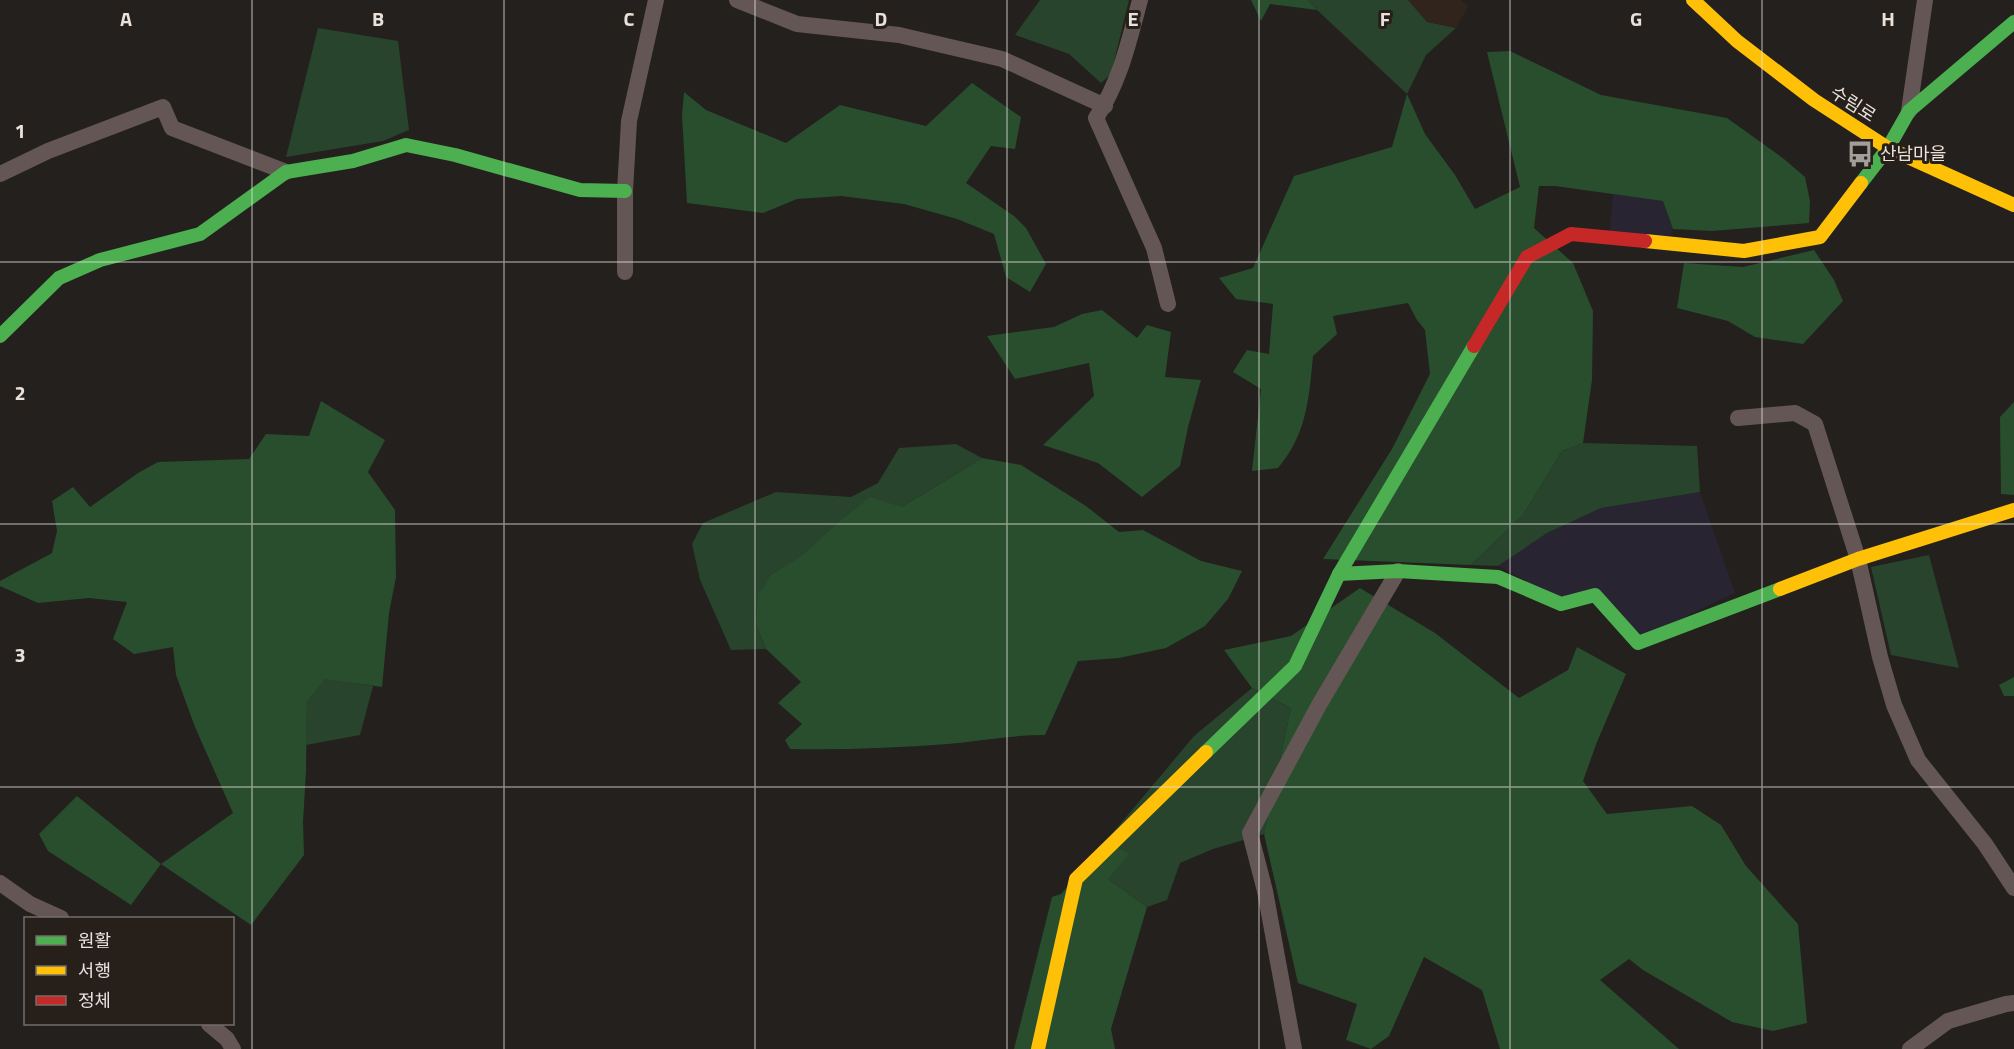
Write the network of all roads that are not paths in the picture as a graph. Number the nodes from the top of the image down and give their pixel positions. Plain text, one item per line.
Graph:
1 (656, 0) edge
2 (737, 0) edge
3 (1140, 0) edge
4 (1693, 0) edge
5 (1925, 0) edge
6 (2014, 22) edge
7 (1105, 106) junction
8 (1909, 111) junction
9 (1888, 148) junction
10 (286, 172) junction
11 (0, 174) edge
12 (625, 191) junction
13 (2014, 205) edge
14 (625, 272) dead end
15 (1168, 304) dead end
16 (0, 336) edge
17 (1738, 418) dead end
18 (2014, 510) edge
19 (1858, 559) junction
20 (1398, 571) junction
21 (1339, 574) junction
22 (0, 883) edge
23 (2014, 888) edge
24 (59, 917) edge
25 (2014, 1003) edge
26 (211, 1025) edge
27 (233, 1049) edge
28 (1038, 1049) edge
29 (1294, 1049) edge
30 (1910, 1049) edge

1 - 12 street
2 - 7 street
3 - 7 street
4 - 9 street, 수림로
5 - 8 street
6 - 8 street
7 - 15 street
8 - 9 street
9 - 13 street, 수림로
9 - 21 street
10 - 11 street
10 - 12 street
10 - 16 street
12 - 14 street
17 - 19 street
18 - 19 street
19 - 20 street
19 - 23 street
20 - 21 street
20 - 29 street
21 - 28 street
22 - 24 street
25 - 30 street
26 - 27 street

